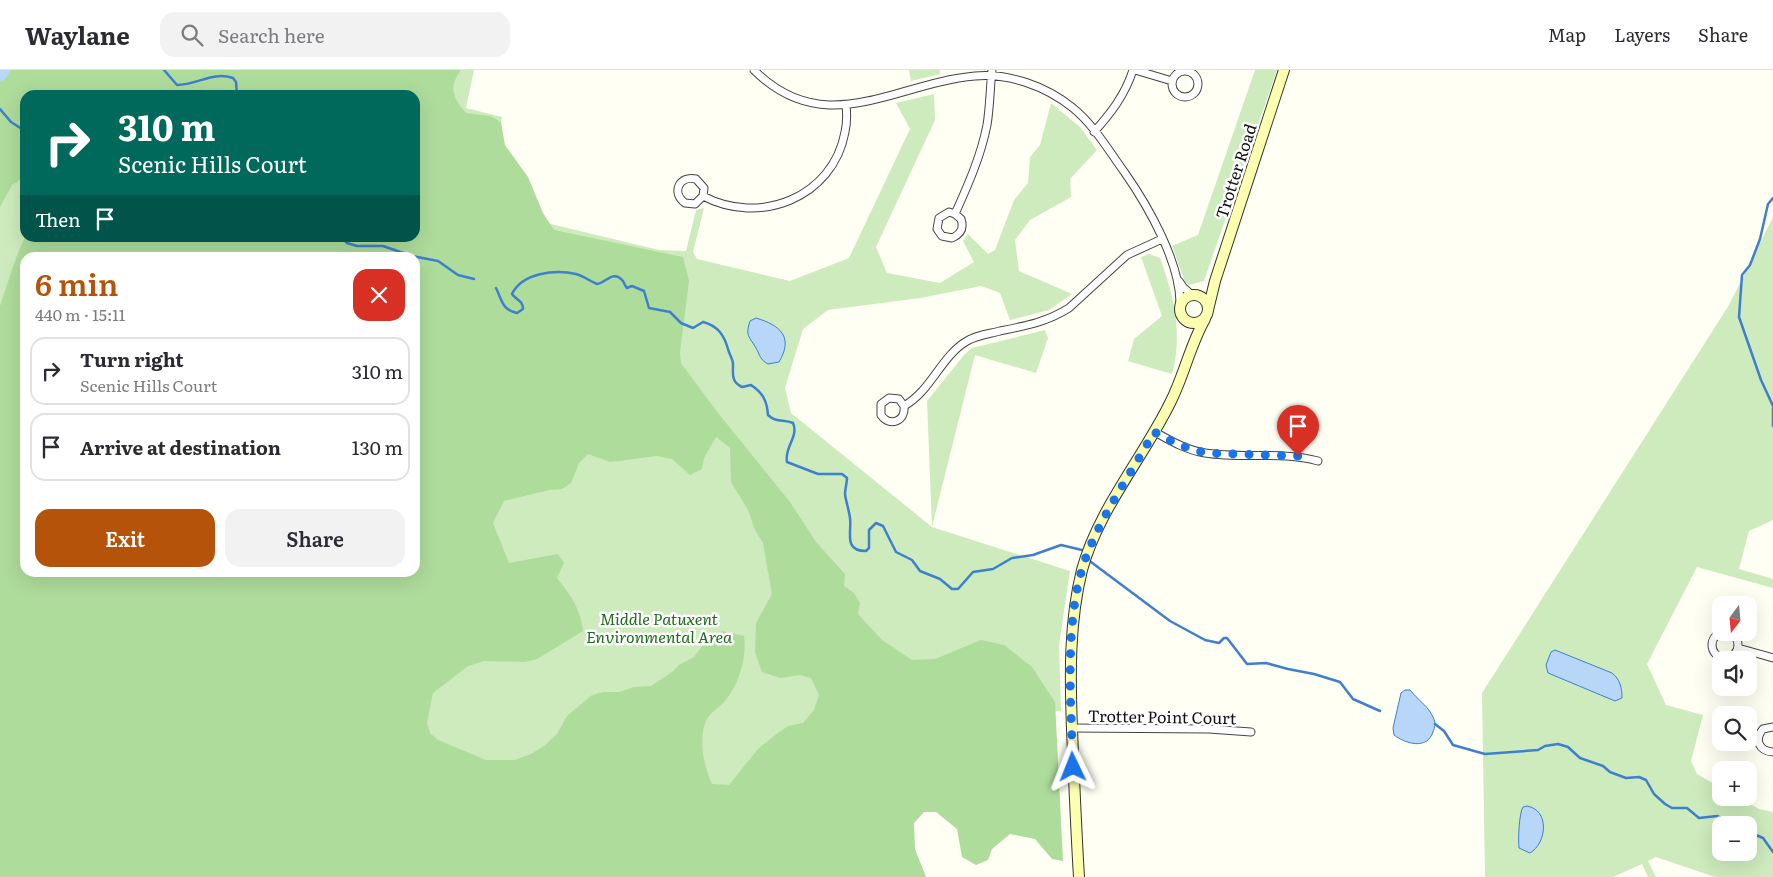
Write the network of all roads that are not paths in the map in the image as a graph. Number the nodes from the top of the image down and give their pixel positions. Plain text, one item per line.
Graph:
1 (754, 70) edge
2 (1134, 70) edge
3 (1284, 70) edge
4 (992, 73) edge
5 (1172, 81) dead end
6 (846, 105) junction
7 (1094, 132) junction
8 (703, 196) dead end
9 (955, 214) dead end
10 (1162, 239) junction
11 (1177, 279) junction
12 (1215, 281) junction
13 (1194, 295) junction
14 (1180, 303) junction
15 (1206, 315) junction
16 (1184, 320) junction
17 (1192, 346) junction
18 (904, 406) dead end
19 (1154, 432) junction
20 (1318, 461) dead end
21 (1738, 648) dead end
22 (1773, 658) edge
23 (1773, 727) edge
24 (1072, 728) junction
25 (1251, 732) dead end
26 (1773, 752) edge
27 (1079, 877) edge

1 - 6 street
2 - 5 street
2 - 7 street
3 - 12 street, Trotter Road
4 - 6 street
4 - 7 street
4 - 9 street
6 - 8 street
7 - 10 street
10 - 11 street
10 - 18 street
11 - 13 street
11 - 14 street
12 - 13 street
12 - 15 street, Trotter Road
13 - 14 street
13 - 15 street
14 - 16 street
15 - 16 street
15 - 17 street, Trotter Road
16 - 17 street
17 - 19 street, Trotter Road
19 - 20 street
19 - 24 street, Trotter Road
21 - 22 street
23 - 26 street
24 - 25 street, Trotter Point Court
24 - 27 street, Trotter Road

